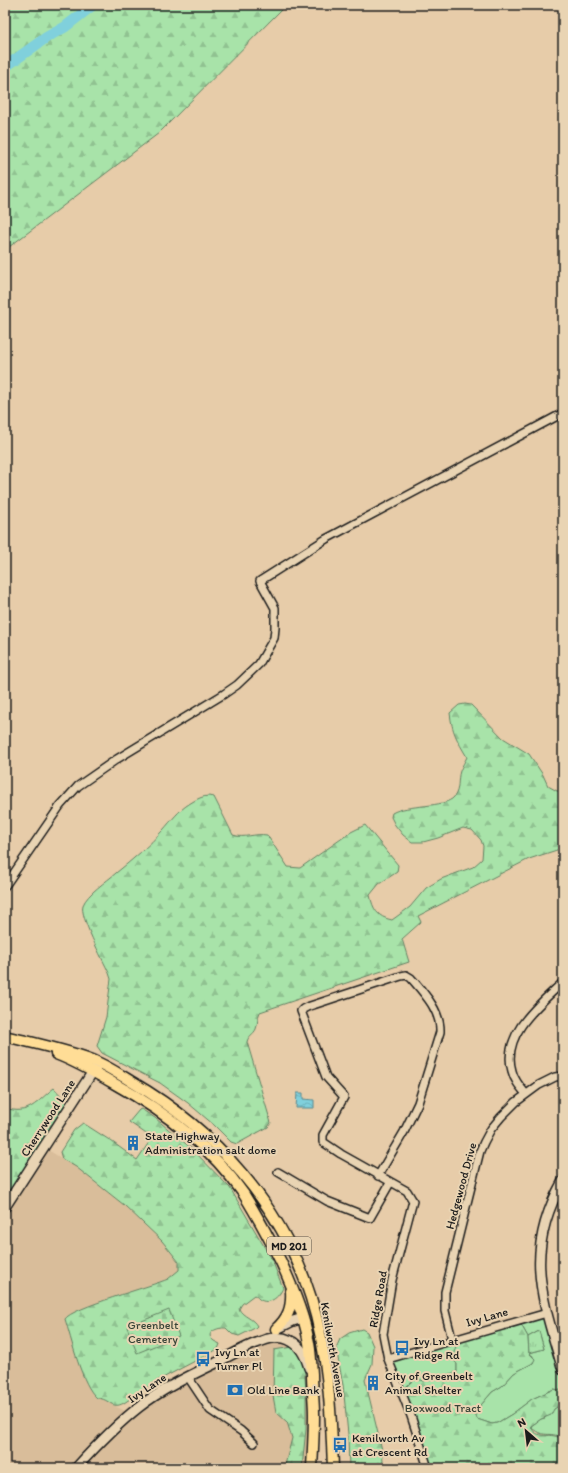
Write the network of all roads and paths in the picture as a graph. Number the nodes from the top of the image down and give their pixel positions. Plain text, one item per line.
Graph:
1 (563, 413) edge
2 (5, 886) edge
3 (563, 982) edge
4 (5, 1037) edge
5 (95, 1067) junction
6 (563, 1076) edge
7 (526, 1094) junction
8 (278, 1172) dead end
9 (378, 1176) junction
10 (563, 1181) edge
11 (390, 1182) junction
12 (5, 1207) edge
13 (290, 1284) junction
14 (547, 1313) junction
15 (303, 1318) junction
16 (276, 1329) junction
17 (452, 1340) junction
18 (320, 1341) junction
19 (247, 1347) junction
20 (388, 1359) junction
21 (563, 1370) edge
22 (312, 1376) junction
23 (188, 1377) junction
24 (254, 1443) dead end
25 (76, 1468) edge
26 (312, 1468) edge
27 (333, 1468) edge
28 (428, 1468) edge

1 - 2 street
3 - 7 street
4 - 5 main road, MD 201
5 - 12 street, Cherrywood Lane
5 - 13 main road, Kenilworth Avenue / MD 201
5 - 18 main road, Kenilworth Avenue / MD 201
6 - 7 street, Hedgewood Drive
7 - 17 street, Hedgewood Drive
8 - 11 street
9 - 9 street
9 - 11 street
10 - 14 street
11 - 20 street, Ridge Road
13 - 15 main road, Kenilworth Avenue / MD 201
13 - 16 main road
14 - 17 street, Ivy Lane
14 - 21 street
15 - 16 street, Ivy Lane
15 - 18 main road
15 - 22 main road, Kenilworth Avenue / MD 201
16 - 19 street, Ivy Lane
17 - 20 street, Ivy Lane
18 - 27 main road, Kenilworth Avenue / MD 201
19 - 22 street, Ivy Lane
19 - 23 street, Ivy Lane
20 - 28 street, Ridge Road
22 - 26 main road, Kenilworth Avenue / MD 201
23 - 24 street
23 - 25 street, Ivy Lane

